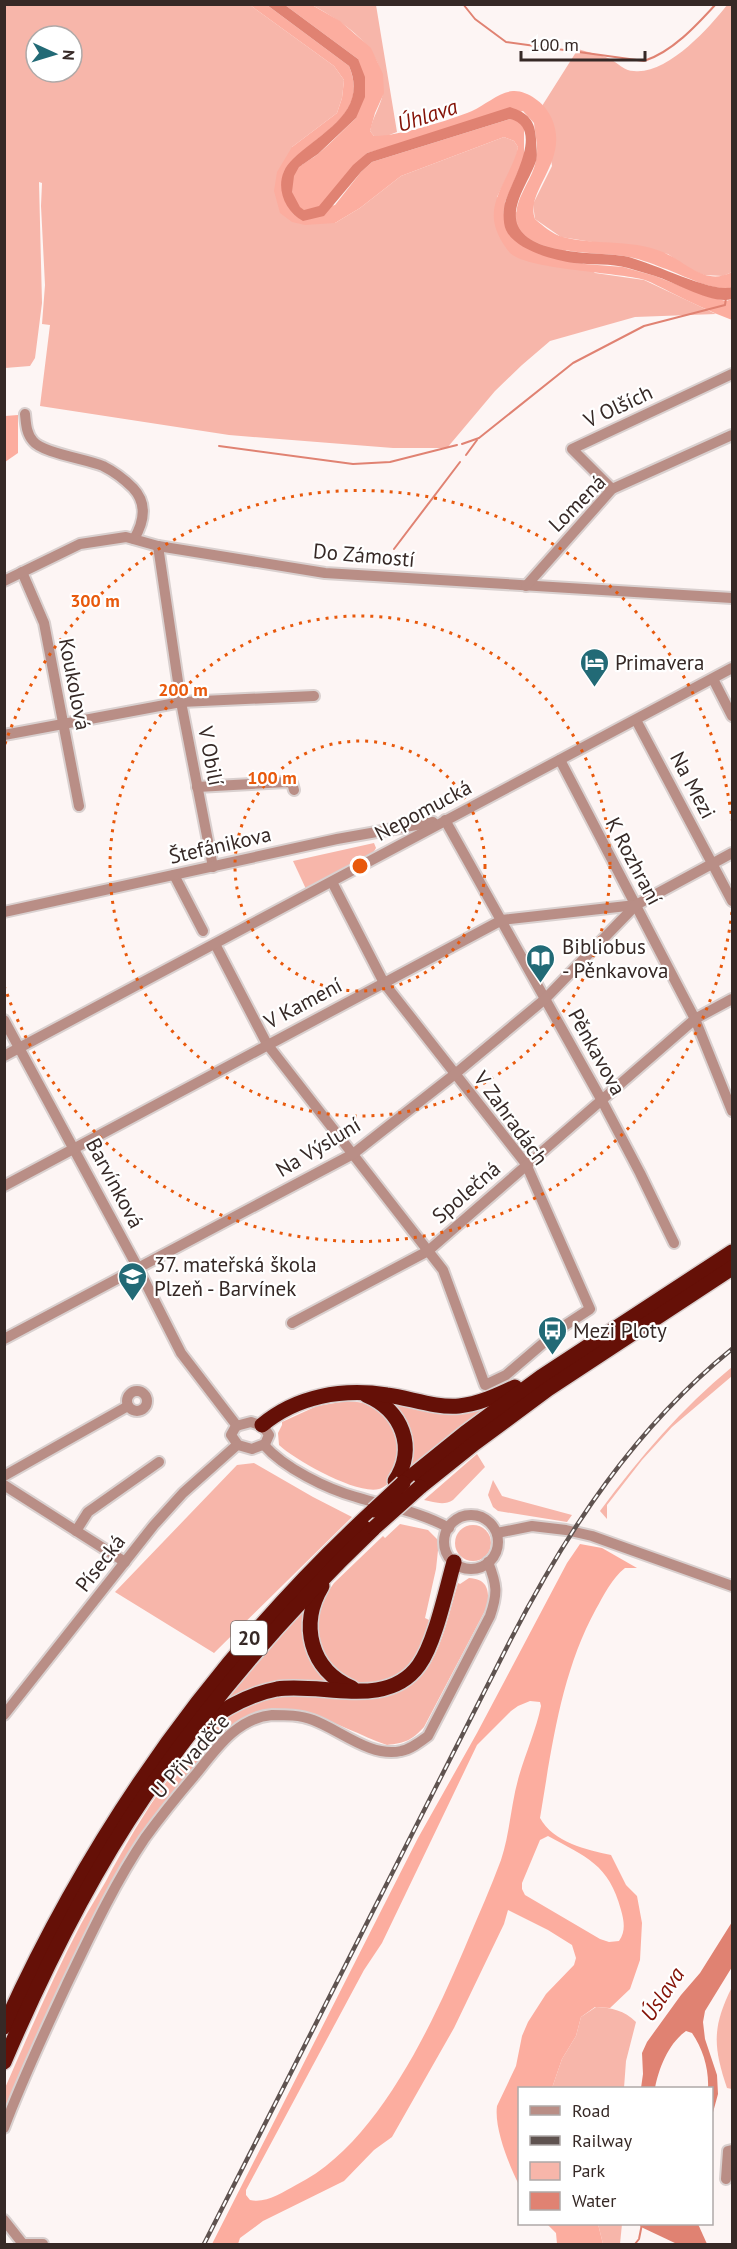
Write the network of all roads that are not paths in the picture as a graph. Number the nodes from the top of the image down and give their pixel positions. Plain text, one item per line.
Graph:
1 (732, 374) edge
2 (25, 414) dead end
3 (732, 435) edge
4 (612, 489) junction
5 (134, 539) junction
6 (158, 546) junction
7 (22, 572) junction
8 (4, 581) edge
9 (526, 586) junction
10 (732, 598) edge
11 (732, 668) edge
12 (713, 679) junction
13 (314, 696) dead end
14 (181, 702) junction
15 (732, 716) edge
16 (636, 720) junction
17 (63, 724) junction
18 (4, 735) edge
19 (560, 760) junction
20 (197, 787) junction
21 (294, 790) dead end
22 (79, 806) dead end
23 (445, 820) junction
24 (732, 853) edge
25 (713, 863) junction
26 (213, 867) junction
27 (174, 875) junction
28 (332, 882) junction
29 (732, 901) edge
30 (636, 905) junction
31 (4, 912) edge
32 (502, 920) junction
33 (203, 931) dead end
34 (214, 945) junction
35 (384, 982) junction
36 (545, 999) junction
37 (732, 999) edge
38 (696, 1019) junction
39 (4, 1020) edge
40 (267, 1044) junction
41 (20, 1048) junction
42 (4, 1056) edge
43 (455, 1074) junction
44 (601, 1099) junction
45 (732, 1111) edge
46 (74, 1148) junction
47 (353, 1154) junction
48 (526, 1164) junction
49 (4, 1186) edge
50 (674, 1243) dead end
51 (428, 1251) junction
52 (732, 1252) edge
53 (138, 1268) junction
54 (732, 1268) edge
55 (292, 1323) dead end
56 (4, 1339) edge
57 (541, 1377) junction
58 (357, 1393) junction
59 (128, 1406) dead end
60 (262, 1425) junction
61 (237, 1426) junction
62 (237, 1444) junction
63 (264, 1445) junction
64 (159, 1462) dead end
65 (4, 1476) edge
66 (399, 1482) junction
67 (4, 1485) edge
68 (449, 1527) junction
69 (76, 1531) junction
70 (497, 1533) junction
71 (125, 1562) junction
72 (454, 1562) junction
73 (488, 1562) junction
74 (335, 1565) junction
75 (732, 1586) edge
76 (358, 1690) junction
77 (4, 1715) edge
78 (183, 1742) junction
79 (4, 2027) edge
80 (4, 2062) edge
81 (4, 2128) edge
82 (732, 2150) edge
83 (726, 2179) dead end
84 (4, 2220) edge
85 (23, 2244) edge
86 (43, 2244) edge

1 - 4 street, V Olších
2 - 5 street
3 - 4 street, Lomená
4 - 9 street, Lomená
5 - 6 street, Do Zámostí
5 - 7 street, Do Zámostí
6 - 9 street, Do Zámostí
6 - 14 street, V Obilí
7 - 8 street, Do Zámostí
7 - 17 street, Koukolová
9 - 10 street, Do Zámostí
11 - 12 street, Nepomucká
12 - 15 street
12 - 16 street, Nepomucká
13 - 14 street
14 - 17 street
14 - 20 street, V Obilí
16 - 19 street, Nepomucká
16 - 25 street, Na Mezi
17 - 18 street
17 - 22 street, Koukolová
19 - 23 street, Nepomucká
19 - 30 street, K Rozhraní
20 - 21 street
20 - 26 street, V Obilí
23 - 26 street, Štefánikova
23 - 28 street, Nepomucká
23 - 32 street, Pěnkavova
24 - 25 street
25 - 29 street, Na Mezi
25 - 30 street
26 - 27 street, Štefánikova
27 - 31 street, Štefánikova
27 - 33 street
28 - 34 street, Nepomucká
28 - 35 street, V Zahradách
30 - 32 street, V Kamení
30 - 36 street, Na Výsluní
30 - 38 street, K Rozhraní
32 - 35 street, V Kamení
32 - 36 street, Pěnkavova
34 - 40 street
34 - 41 street, Nepomucká
35 - 40 street, V Kamení
35 - 43 street, V Zahradách
36 - 43 street, Na Výsluní
36 - 44 street, Pěnkavova
37 - 38 street, Společná
38 - 44 street, Společná
38 - 45 street, K Rozhraní
39 - 41 street, Barvínková
40 - 46 street, V Kamení
40 - 47 street
41 - 42 street, Nepomucká
41 - 46 street, Barvínková
43 - 47 street, Na Výsluní
43 - 48 street, V Zahradách
44 - 48 street, Společná
44 - 50 street, Pěnkavova
46 - 49 street, V Kamení
46 - 53 street, Barvínková
47 - 51 street
47 - 53 street, Na Výsluní
48 - 51 street, Společná
48 - 51 street, V Zahradách
51 - 55 street, Společná
52 - 57 highway, 20
53 - 56 street, Na Výsluní
53 - 61 street, Barvínková
54 - 74 highway, 20, bridge
57 - 58 highway
57 - 66 highway, 20
58 - 60 highway
58 - 66 highway
59 - 65 street
60 - 61 street
60 - 63 street
61 - 62 street
62 - 63 street
62 - 71 street, Písecká
63 - 68 street
64 - 69 street
66 - 79 highway, 20, bridge
67 - 69 street
68 - 70 street
68 - 72 street
69 - 71 street
70 - 73 street
70 - 75 street
71 - 77 street, Písecká
72 - 73 street
72 - 76 highway
73 - 81 street, U Přivaděče
74 - 76 highway
74 - 78 highway, 20
76 - 78 highway
78 - 80 highway, 20
82 - 83 street
84 - 85 street
85 - 86 street

